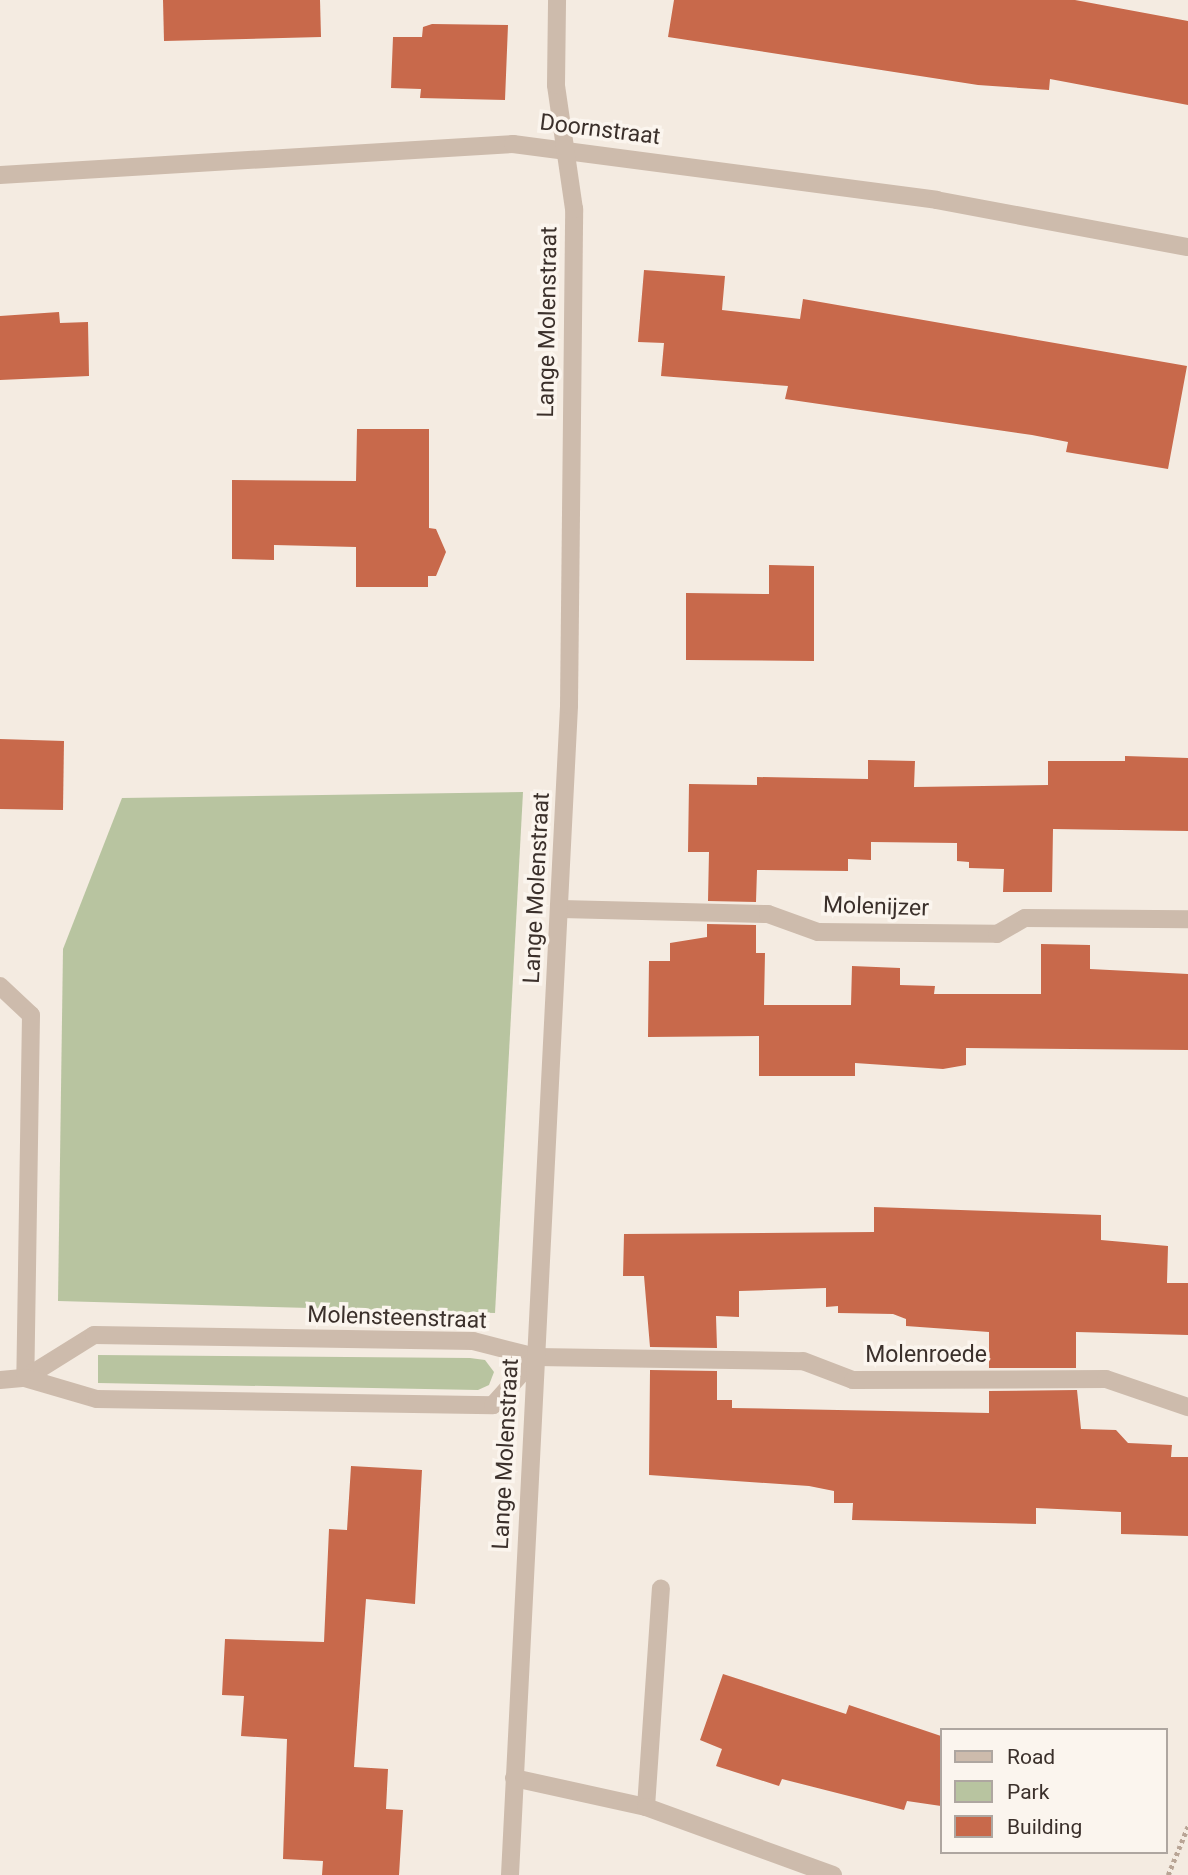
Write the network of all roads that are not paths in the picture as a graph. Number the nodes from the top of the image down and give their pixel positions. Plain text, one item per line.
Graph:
1 (557, 0) edge
2 (561, 148) junction
3 (0, 175) edge
4 (1188, 247) edge
5 (561, 909) junction
6 (1188, 919) edge
7 (0, 986) edge
8 (536, 1357) junction
9 (25, 1378) junction
10 (0, 1380) edge
11 (1188, 1407) edge
12 (661, 1589) dead end
13 (514, 1778) junction
14 (646, 1807) junction
15 (510, 1875) edge
16 (833, 1875) edge

1 - 2 street, Lange Molenstraat
2 - 3 street, Doornstraat
2 - 4 street, Doornstraat
2 - 5 street, Lange Molenstraat
5 - 6 street, Molenijzer
5 - 8 street, Lange Molenstraat
7 - 9 street
8 - 9 street, Molensteenstraat
8 - 9 street, Molensteenstraat
8 - 11 street, Molenroede
8 - 13 street, Lange Molenstraat
9 - 10 street, Molensteenstraat
12 - 14 street
13 - 14 street
13 - 15 street, Lange Molenstraat
14 - 16 street

